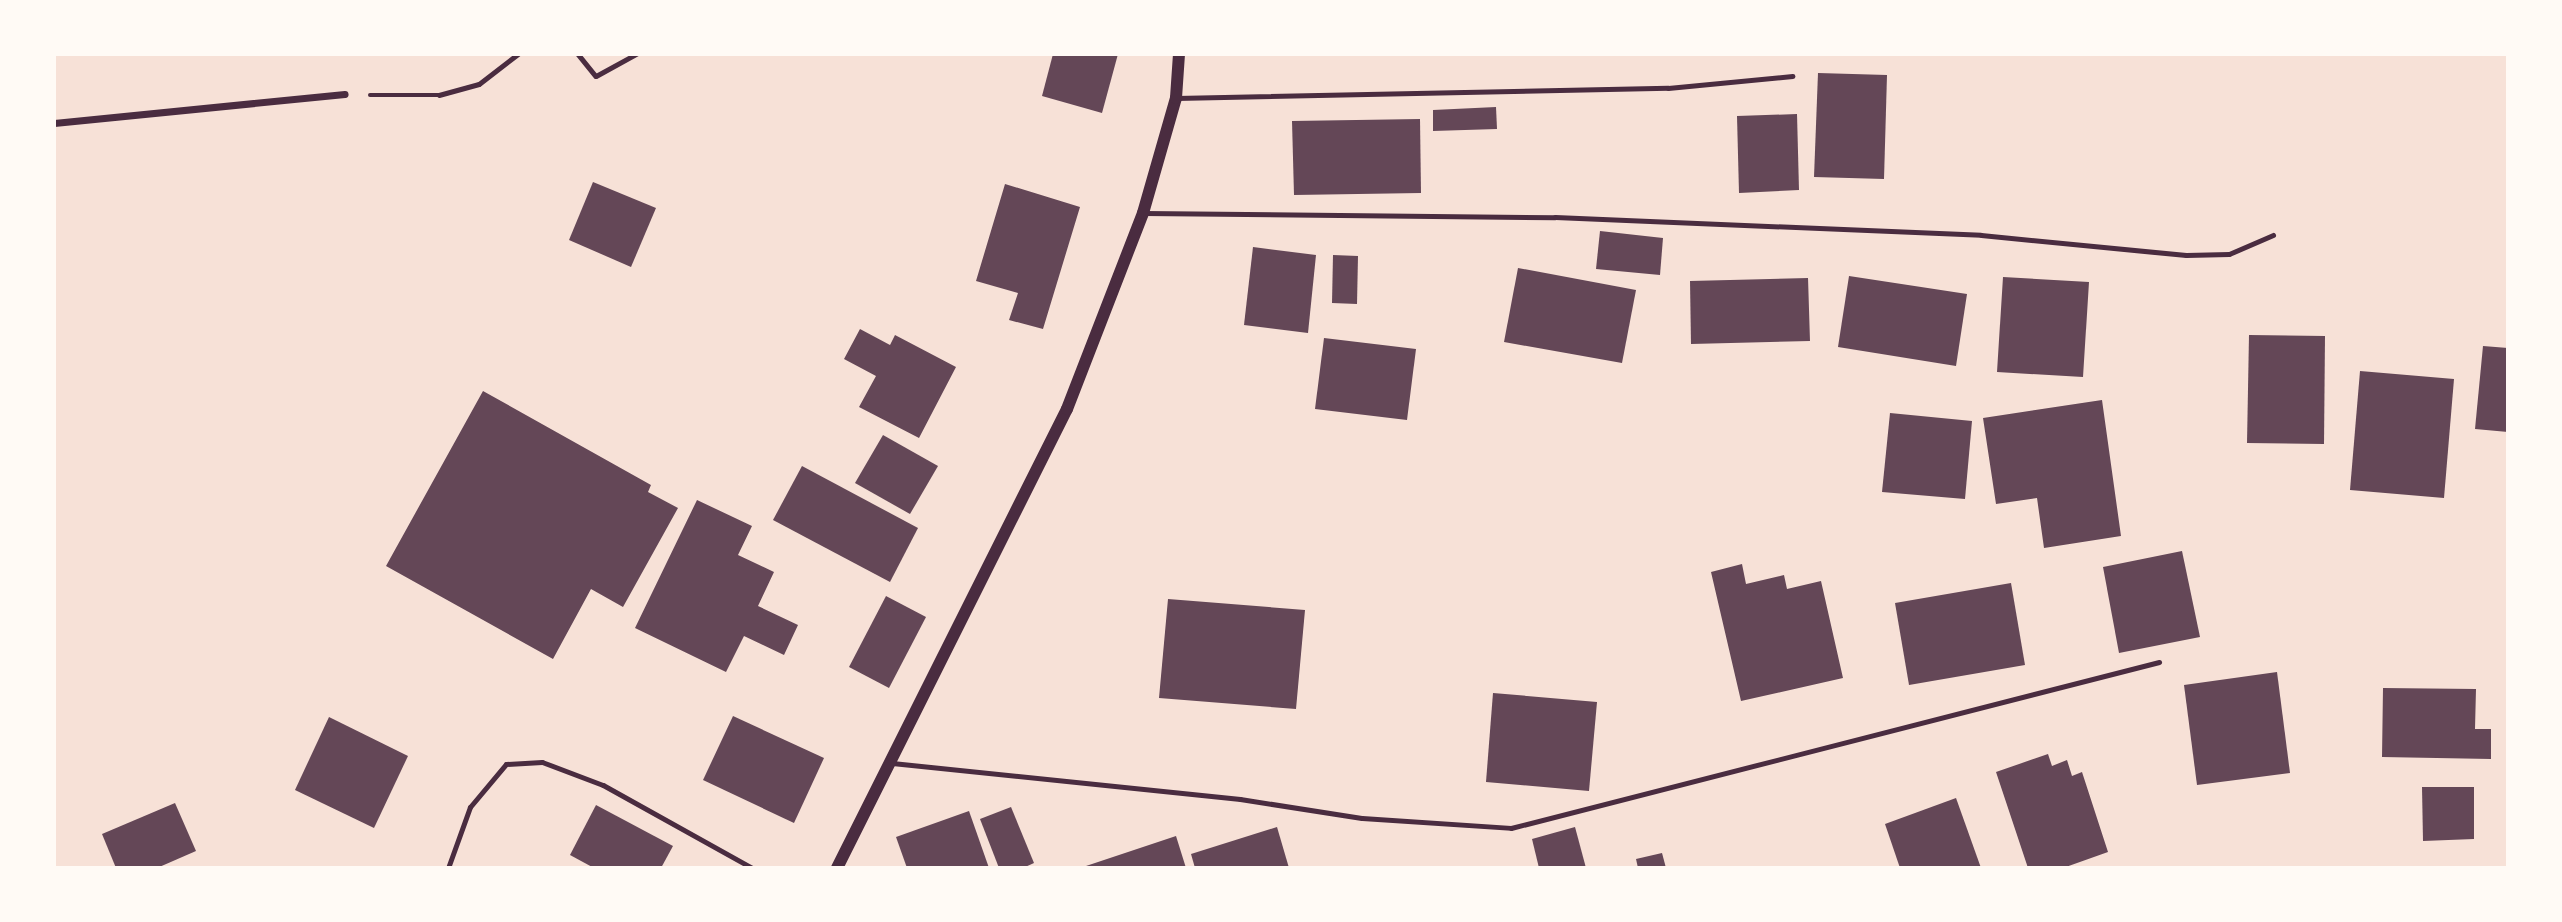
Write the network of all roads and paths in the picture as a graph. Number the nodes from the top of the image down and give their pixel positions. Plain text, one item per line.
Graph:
1 (518, 54) edge
2 (578, 54) edge
3 (636, 54) edge
4 (1180, 54) edge
5 (1792, 76) dead end
6 (345, 94) joint
7 (1176, 97) junction
8 (54, 123) edge
9 (1143, 213) junction
10 (2273, 235) dead end
11 (2159, 662) dead end
12 (890, 763) junction
13 (448, 868) edge
14 (752, 868) edge
15 (837, 868) edge

1 - 6 path
2 - 3 path
4 - 7 street
5 - 7 lane
6 - 8 street
7 - 9 street
9 - 10 lane
9 - 12 street
11 - 12 lane
12 - 15 street
13 - 14 lane

